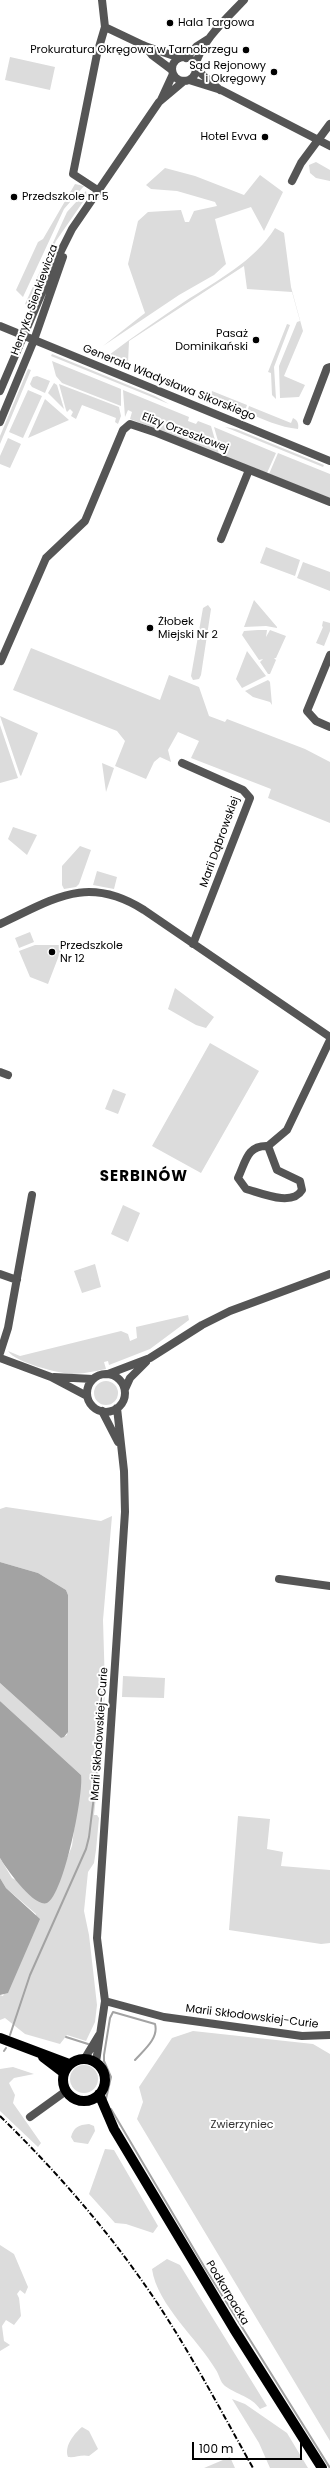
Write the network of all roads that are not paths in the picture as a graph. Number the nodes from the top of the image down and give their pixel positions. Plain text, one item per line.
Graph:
1 (102, 0) edge
2 (244, 0) edge
3 (105, 27) junction
4 (211, 38) junction
5 (145, 46) junction
6 (183, 58) junction
7 (196, 68) junction
8 (172, 72) junction
9 (186, 81) junction
10 (221, 90) junction
11 (160, 102) junction
12 (330, 124) edge
13 (318, 142) junction
14 (330, 146) edge
15 (292, 181) dead end
16 (99, 191) junction
17 (72, 229) junction
18 (0, 326) edge
19 (23, 336) junction
20 (34, 340) junction
21 (330, 367) edge
22 (0, 391) edge
23 (306, 421) dead end
24 (0, 422) edge
25 (330, 461) edge
26 (250, 470) junction
27 (330, 502) edge
28 (221, 539) dead end
29 (330, 654) edge
30 (1, 661) dead end
31 (330, 727) edge
32 (182, 763) dead end
33 (0, 924) edge
34 (193, 944) junction
35 (330, 1037) edge
36 (330, 1040) edge
37 (0, 1072) edge
38 (8, 1075) dead end
39 (268, 1146) junction
40 (32, 1195) dead end
41 (0, 1274) edge
42 (330, 1274) edge
43 (16, 1280) junction
44 (0, 1353) edge
45 (0, 1358) edge
46 (150, 1358) junction
47 (108, 1374) junction
48 (52, 1377) junction
49 (93, 1379) junction
50 (124, 1389) junction
51 (87, 1396) junction
52 (118, 1408) junction
53 (102, 1411) junction
54 (121, 1448) junction
55 (279, 1579) dead end
56 (330, 1586) edge
57 (105, 2001) junction
58 (100, 2032) junction
59 (329, 2036) edge
60 (0, 2038) edge
61 (85, 2058) junction
62 (96, 2062) junction
63 (67, 2069) junction
64 (66, 2091) junction
65 (95, 2097) junction
66 (30, 2117) dead end
67 (322, 2468) edge

1 - 3 street
2 - 4 street
3 - 5 street
3 - 16 street
4 - 6 street
4 - 7 street
5 - 6 street
5 - 8 street
6 - 7 street
6 - 8 street
7 - 9 street
7 - 10 street
8 - 9 street
8 - 11 street, Henryka Sienkiewicza
9 - 10 street
9 - 11 street, Henryka Sienkiewicza
10 - 13 street
11 - 16 street, Henryka Sienkiewicza
12 - 13 street
13 - 14 street
13 - 15 street
16 - 17 street, Henryka Sienkiewicza
17 - 19 street, Henryka Sienkiewicza
17 - 20 street, Henryka Sienkiewicza
18 - 19 street, Generała Władysława Sikorskiego
19 - 20 street, Generała Władysława Sikorskiego
19 - 22 street, Henryka Sienkiewicza
20 - 24 street, Henryka Sienkiewicza
20 - 25 street, Generała Władysława Sikorskiego
21 - 23 street
26 - 27 street, Elizy Orzeszkowej
26 - 28 street
26 - 30 street, Elizy Orzeszkowej
29 - 31 street
32 - 34 street, Marii Dąbrowskiej
33 - 34 street
34 - 35 street
36 - 39 street
37 - 38 street
39 - 39 street
40 - 43 street
41 - 43 street
42 - 46 street
43 - 44 street
45 - 48 street
46 - 47 street
46 - 50 street
47 - 49 street
47 - 50 street
48 - 49 street
48 - 51 street
49 - 51 street
50 - 52 street
51 - 53 street
52 - 53 street
52 - 54 street, Marii Skłodowskiej-Curie
53 - 54 street
54 - 57 street, Marii Skłodowskiej-Curie
55 - 56 street
57 - 58 street, Marii Skłodowskiej-Curie
57 - 59 street, Marii Skłodowskiej-Curie
58 - 61 street
58 - 62 street
60 - 63 main road
61 - 62 main road
61 - 63 main road
62 - 65 main road
63 - 64 main road
64 - 65 main road
64 - 66 street
65 - 67 main road, Podkarpacka

